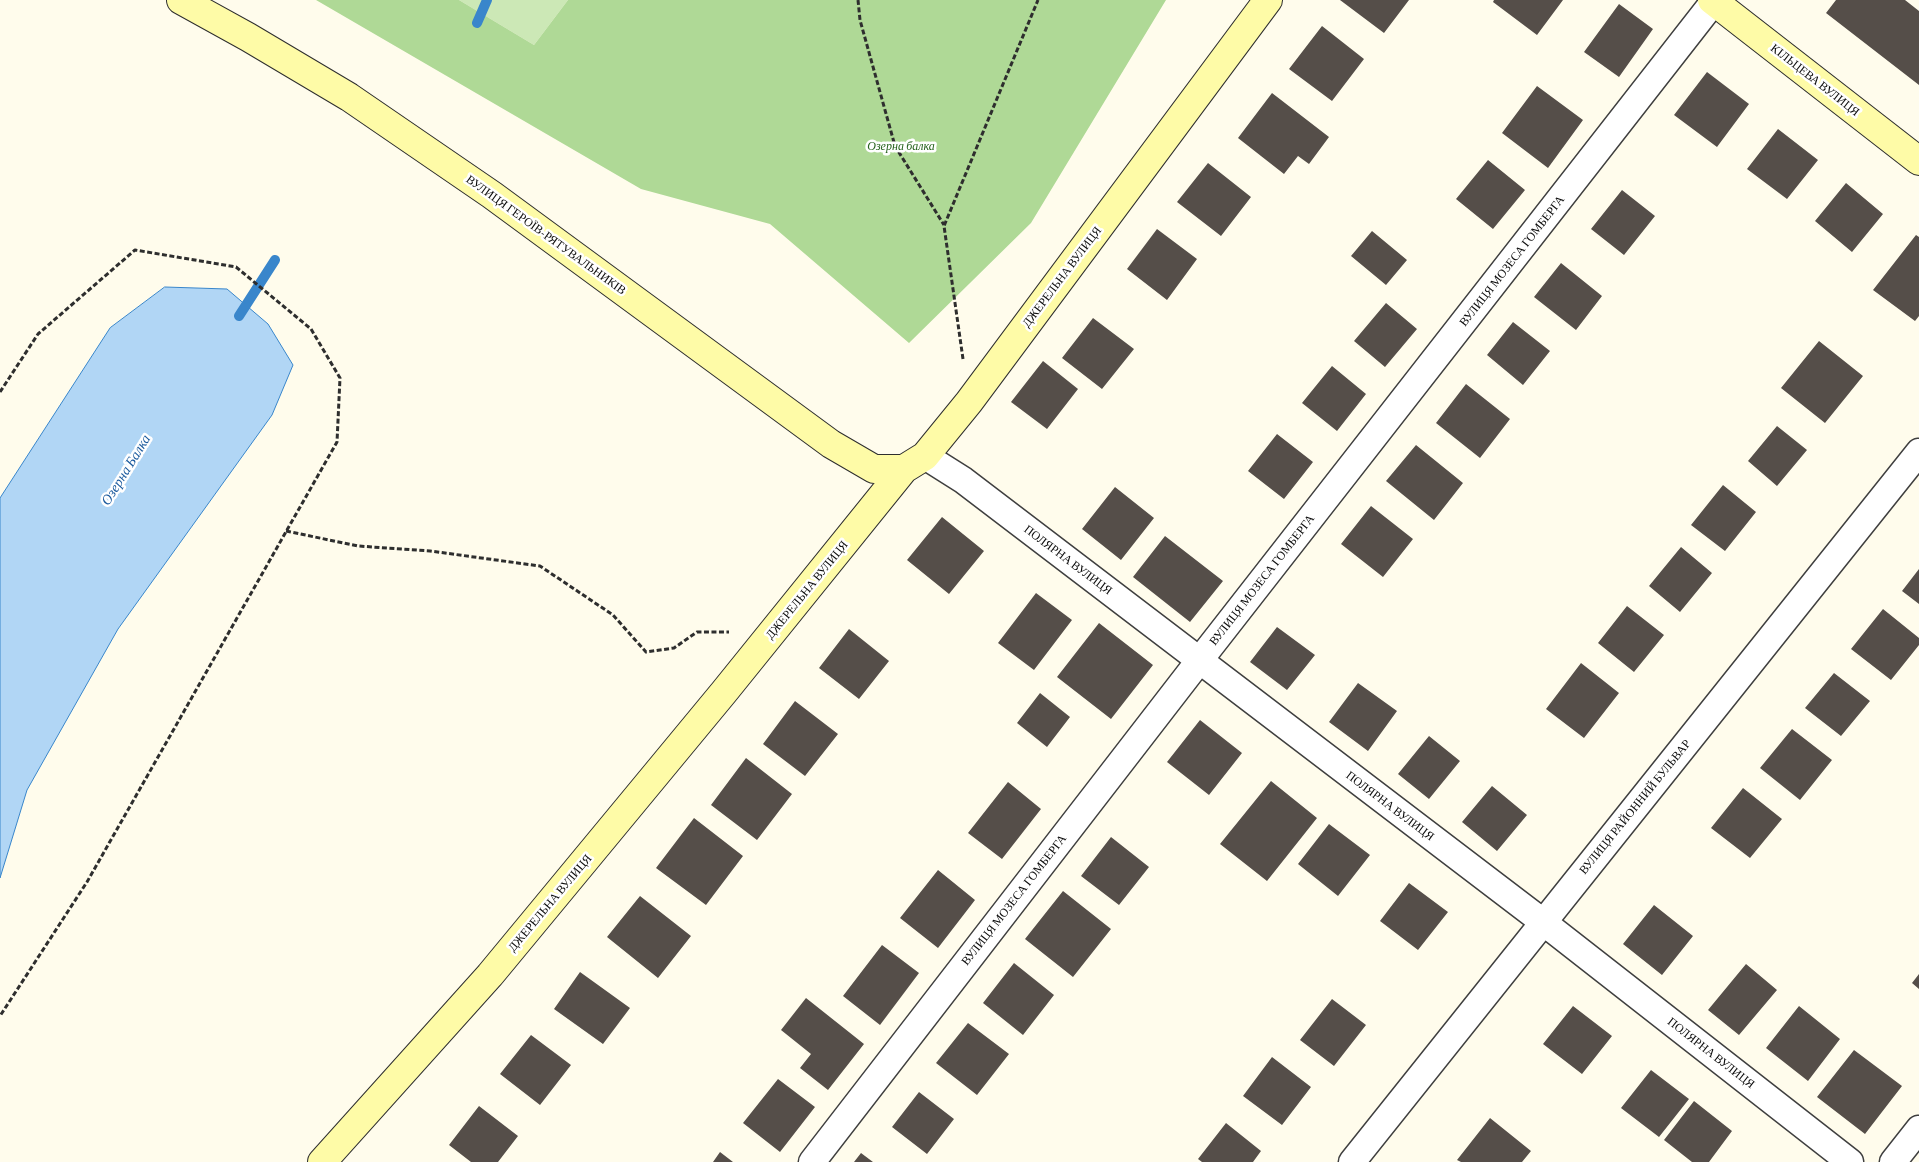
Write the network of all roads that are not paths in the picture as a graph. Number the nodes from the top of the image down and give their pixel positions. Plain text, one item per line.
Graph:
1 (181, 0) edge
2 (1268, 0) edge
3 (1714, 1) edge
4 (1919, 161) edge
5 (1919, 452) edge
6 (915, 462) junction
7 (1199, 661) junction
8 (1543, 922) junction
9 (1919, 1129) edge
10 (322, 1162) edge
11 (812, 1162) edge
12 (1352, 1162) edge
13 (1850, 1162) edge
14 (1893, 1162) edge

1 - 6 main road, ВУЛИЦЯ ГЕРОЇВ-РЯТУВАЛЬНИКІВ
2 - 6 main road, ДЖЕРЕЛЬНА ВУЛИЦЯ
3 - 4 main road, КІЛЬЦЕВА ВУЛИЦЯ
3 - 7 street, ВУЛИЦЯ МОЗЕСА ГОМБЕРГА
5 - 8 street, ВУЛИЦЯ РАЙОННИЙ БУЛЬВАР
6 - 7 street, ПОЛЯРНА ВУЛИЦЯ
6 - 10 main road, ДЖЕРЕЛЬНА ВУЛИЦЯ
7 - 8 street, ПОЛЯРНА ВУЛИЦЯ
7 - 11 street, ВУЛИЦЯ МОЗЕСА ГОМБЕРГА
8 - 12 street, ВУЛИЦЯ РАЙОННИЙ БУЛЬВАР
8 - 13 street, ПОЛЯРНА ВУЛИЦЯ
9 - 14 street

